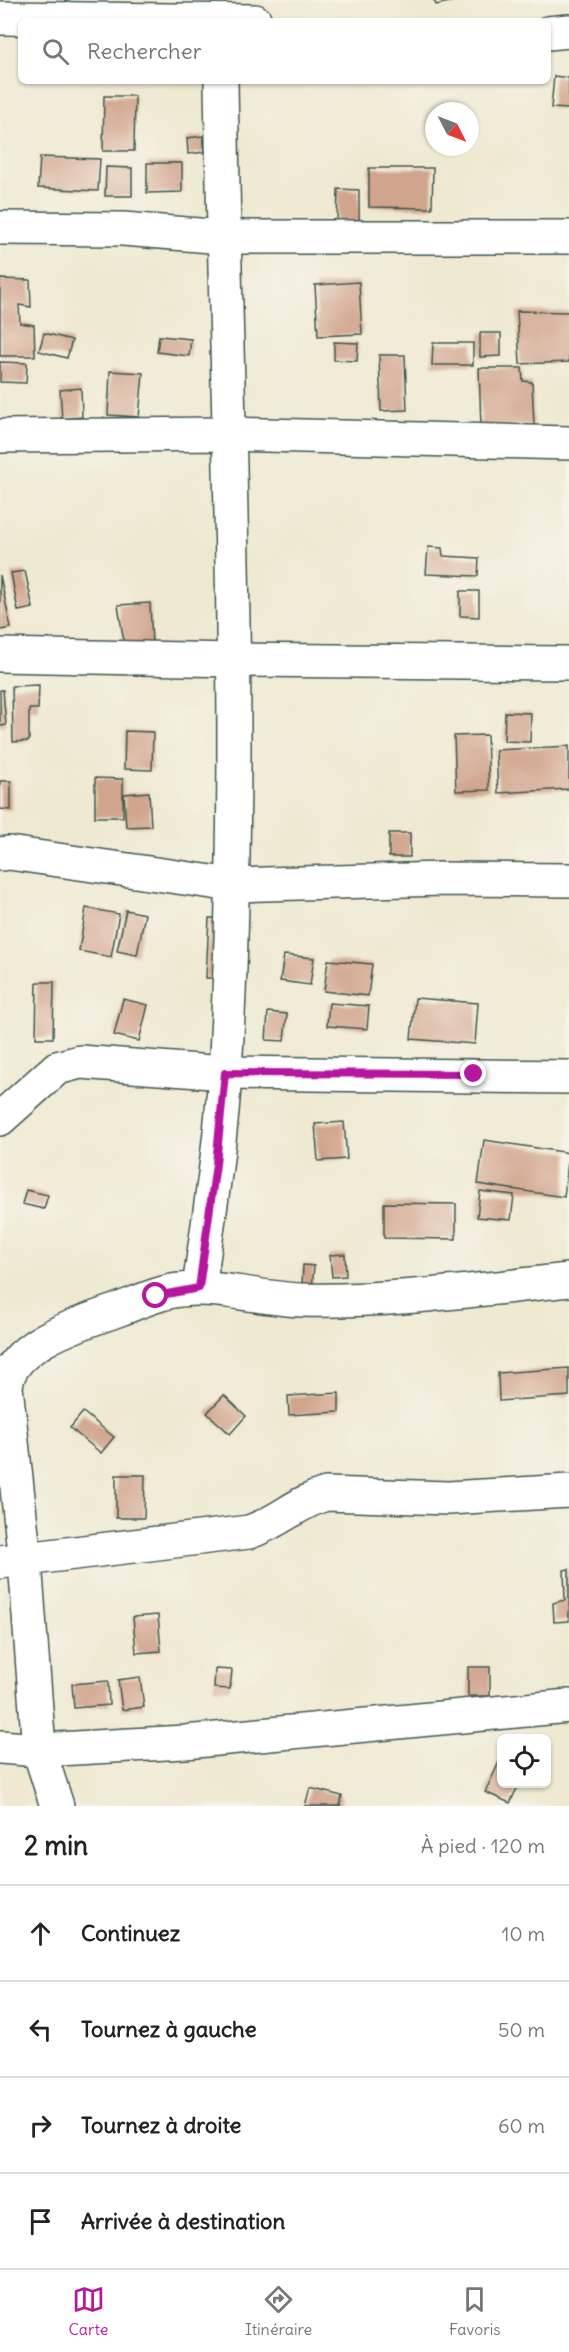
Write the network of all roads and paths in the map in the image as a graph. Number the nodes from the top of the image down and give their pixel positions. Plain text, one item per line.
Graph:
1 (221, 13) edge
2 (0, 18) edge
3 (242, 18) edge
4 (569, 31) edge
5 (551, 33) edge
6 (222, 84) edge
7 (0, 228) edge
8 (224, 237) junction
9 (569, 237) edge
10 (229, 434) junction
11 (0, 436) edge
12 (569, 443) edge
13 (0, 655) edge
14 (233, 660) junction
15 (569, 663) edge
16 (0, 854) edge
17 (569, 880) edge
18 (233, 885) junction
19 (225, 1073) junction
20 (569, 1077) edge
21 (0, 1119) edge
22 (569, 1280) edge
23 (199, 1288) junction
24 (569, 1491) edge
25 (12, 1562) edge
26 (569, 1706) edge
27 (0, 1747) edge
28 (39, 1750) junction
29 (57, 1806) edge

1 - 2 street
1 - 3 street
4 - 5 street
6 - 8 street
7 - 8 street
8 - 9 street
8 - 10 street
10 - 11 street
10 - 12 street
10 - 14 street
13 - 14 street
14 - 15 street
14 - 18 street
16 - 18 street
17 - 18 street
18 - 19 street
19 - 20 street
19 - 21 street
19 - 23 street
22 - 23 street
23 - 25 street
24 - 25 street
25 - 28 street
26 - 28 street
27 - 28 street
28 - 29 street

